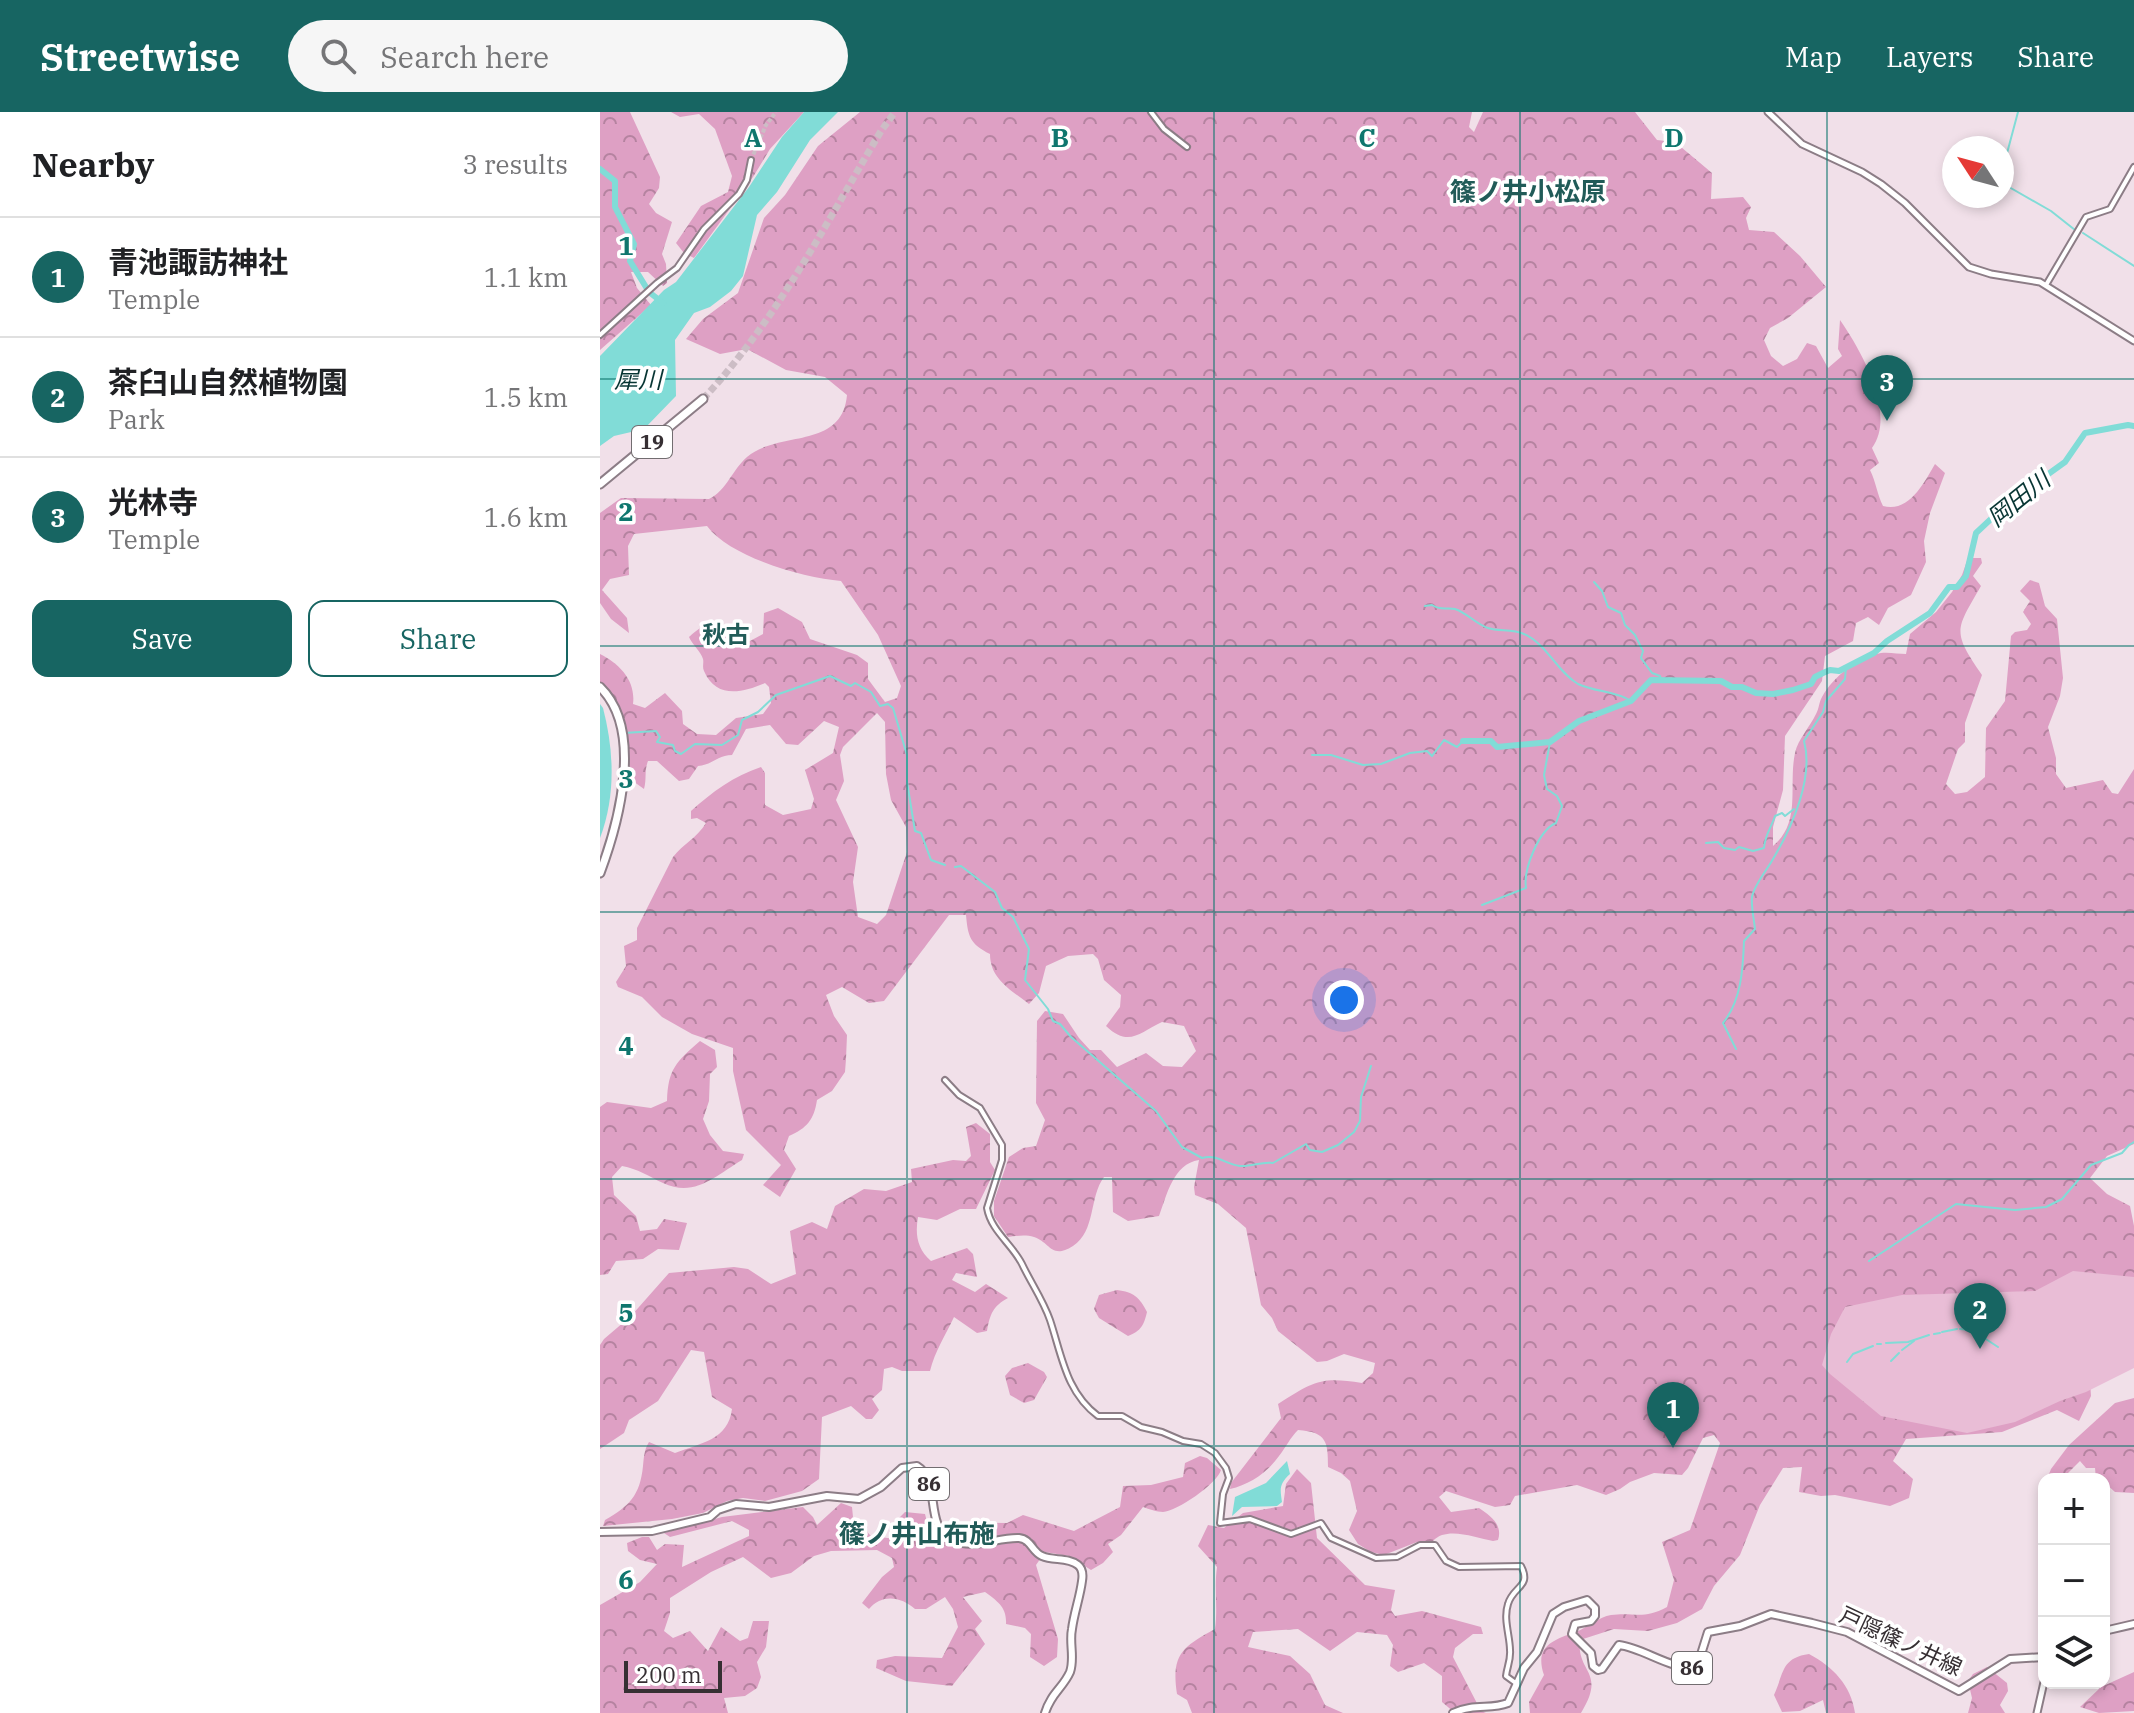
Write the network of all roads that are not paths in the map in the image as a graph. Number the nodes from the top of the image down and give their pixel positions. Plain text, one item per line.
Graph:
1 (1151, 112) edge
2 (1768, 112) edge
3 (1187, 147) dead end
4 (751, 160) tunnel mouth
5 (2134, 167) edge
6 (2046, 285) junction
7 (600, 335) edge
8 (2134, 341) edge
9 (703, 399) tunnel mouth
10 (600, 484) edge
11 (600, 687) edge
12 (600, 873) edge
13 (945, 1080) dead end
14 (600, 1532) edge
15 (2134, 1624) edge
16 (2110, 1630) edge
17 (2038, 1657) edge
18 (1517, 1684) junction
19 (2042, 1689) edge
20 (1045, 1713) edge
21 (1453, 1713) edge
22 (2037, 1713) edge

1 - 3 street
2 - 6 main road
4 - 7 street
5 - 6 street
6 - 8 main road
9 - 10 highway, 19
11 - 12 highway
13 - 18 street
14 - 20 main road, 86
15 - 16 main road
17 - 18 main road, 戸隠篠ノ井線 / 86
18 - 21 main road, 戸隠篠ノ井線 / 86
19 - 22 main road

